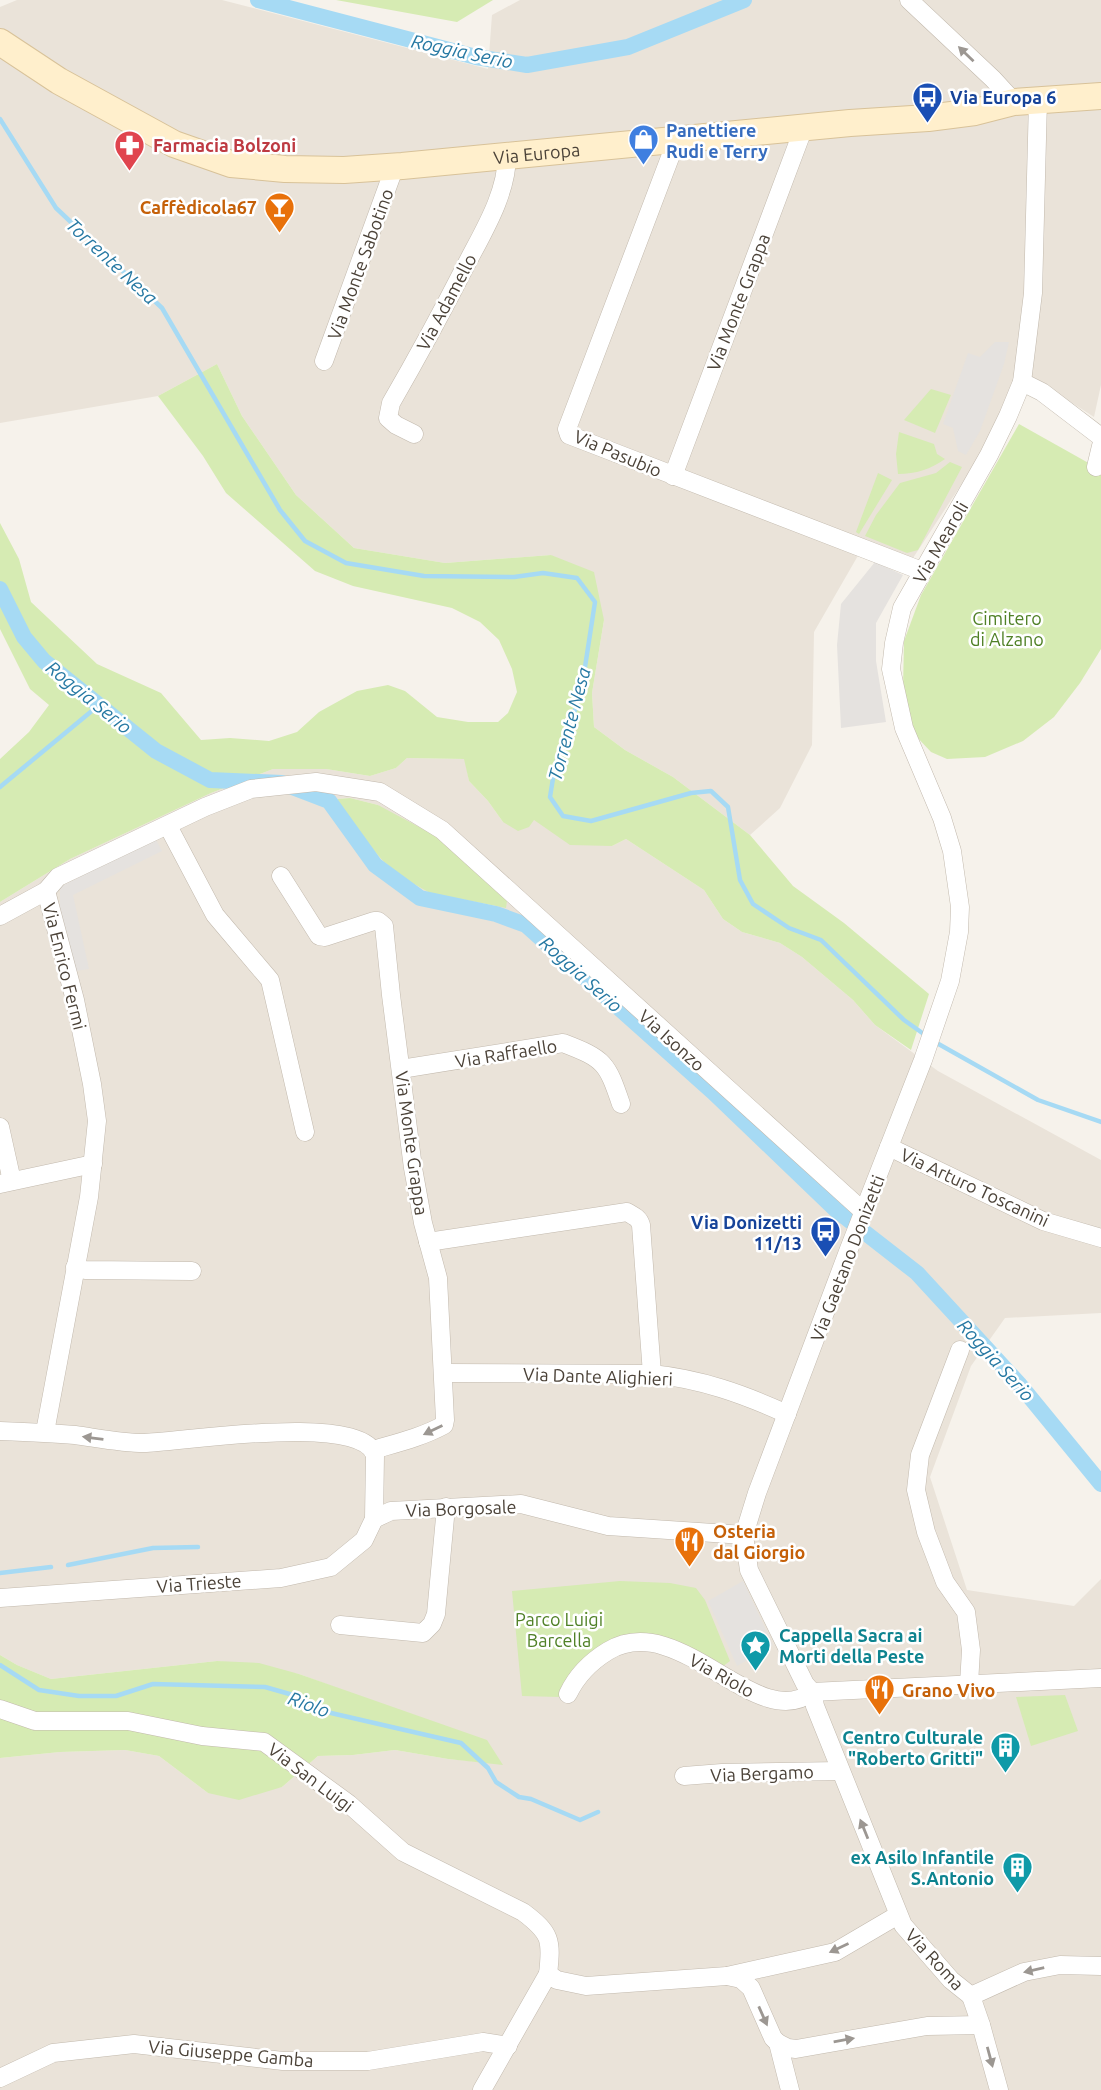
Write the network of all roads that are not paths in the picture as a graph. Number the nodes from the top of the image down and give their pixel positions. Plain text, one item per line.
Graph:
1 (909, 0) edge
2 (0, 42) edge
3 (1101, 96) edge
4 (1026, 101) junction
5 (804, 127) junction
6 (677, 139) junction
7 (507, 155) junction
8 (395, 166) junction
9 (324, 361) dead end
10 (1022, 382) junction
11 (414, 434) dead end
12 (1101, 437) edge
13 (1101, 446) edge
14 (1096, 467) dead end
15 (673, 476) junction
16 (922, 571) junction
17 (168, 826) junction
18 (281, 876) dead end
19 (46, 891) junction
20 (0, 916) edge
21 (950, 981) joint
22 (401, 1069) junction
23 (621, 1104) dead end
24 (0, 1127) edge
25 (305, 1132) dead end
26 (889, 1147) junction
27 (93, 1164) junction
28 (6, 1183) edge
29 (863, 1212) junction
30 (1101, 1238) edge
31 (428, 1242) junction
32 (75, 1267) junction
33 (192, 1271) dead end
34 (960, 1350) dead end
35 (444, 1373) junction
36 (652, 1374) junction
37 (787, 1414) junction
38 (0, 1430) edge
39 (45, 1432) junction
40 (373, 1450) junction
41 (446, 1507) junction
42 (374, 1519) junction
43 (744, 1535) junction
44 (0, 1598) edge
45 (341, 1625) dead end
46 (1101, 1678) edge
47 (969, 1684) junction
48 (812, 1692) junction
49 (568, 1694) dead end
50 (0, 1709) edge
51 (840, 1771) junction
52 (684, 1776) dead end
53 (898, 1915) junction
54 (1101, 1966) edge
55 (763, 1968) junction
56 (548, 1974) junction
57 (727, 1976) junction
58 (751, 1988) junction
59 (971, 1996) junction
60 (981, 2025) junction
61 (778, 2043) junction
62 (508, 2046) junction
63 (0, 2078) edge
64 (482, 2090) edge
65 (790, 2090) edge
66 (999, 2090) edge

4 -> 1 street
2 - 8 street, Via Europa
3 - 4 street, Via Europa
4 - 5 street, Via Europa
4 - 10 street, Via Mearoli
5 - 6 street, Via Europa
5 - 15 street, Via Monte Grappa
6 - 7 street, Via Europa
6 - 15 street, Via Pasubio
7 - 8 street, Via Europa
7 - 11 street, Via Adamello
8 - 9 street, Via Monte Sabotino
10 - 12 street
10 - 16 street, Via Mearoli
13 - 14 street
15 - 16 street, Via Pasubio
16 - 21 street, Via Mearoli
17 - 19 street, Via Enrico Fermi
17 - 25 street
17 - 29 street, Via Isonzo
18 - 22 street, Via Monte Grappa
19 - 20 street
19 - 27 street, Via Enrico Fermi
21 - 26 street, Via Gaetano Donizetti
22 - 23 street, Via Raffaello
22 - 31 street, Via Monte Grappa
24 - 28 street
26 - 29 street, Via Gaetano Donizetti
26 - 30 street, Via Arturo Toscanini
27 - 28 street
27 - 32 street, Via Enrico Fermi
29 - 37 street, Via Gaetano Donizetti
31 - 35 street, Via Monte Grappa
31 - 36 street
32 - 33 street
32 - 39 street, Via Enrico Fermi
34 - 47 street
35 - 36 street, Via Dante Alighieri
35 -> 40 street, Via Monte Grappa
36 - 37 street, Via Dante Alighieri
37 - 43 street, Via Gaetano Donizetti
38 - 39 street
40 -> 39 street
40 - 42 street
41 - 42 street, Via Borgosale
41 - 43 street, Via Borgosale
41 - 45 street
42 - 44 street, Via Trieste
43 - 48 street, Via Roma
46 - 47 street, Via Riolo
47 - 48 street, Via Riolo
48 - 49 street, Via Riolo
48 - 51 street, Via Roma
50 - 56 street, Via San Luigi
51 - 52 street, Via Bergamo
53 -> 51 street, Via Roma
53 -> 55 street
53 - 59 street, Via Roma
54 -> 59 street
55 - 57 street
55 - 58 street
56 - 57 street
56 - 62 street, Via San Luigi
57 - 58 street
58 -> 61 street
59 - 60 street
61 -> 60 street
60 -> 66 street
61 - 65 street
62 - 63 street, Via Giuseppe Gamba
62 - 64 street, Via San Luigi

